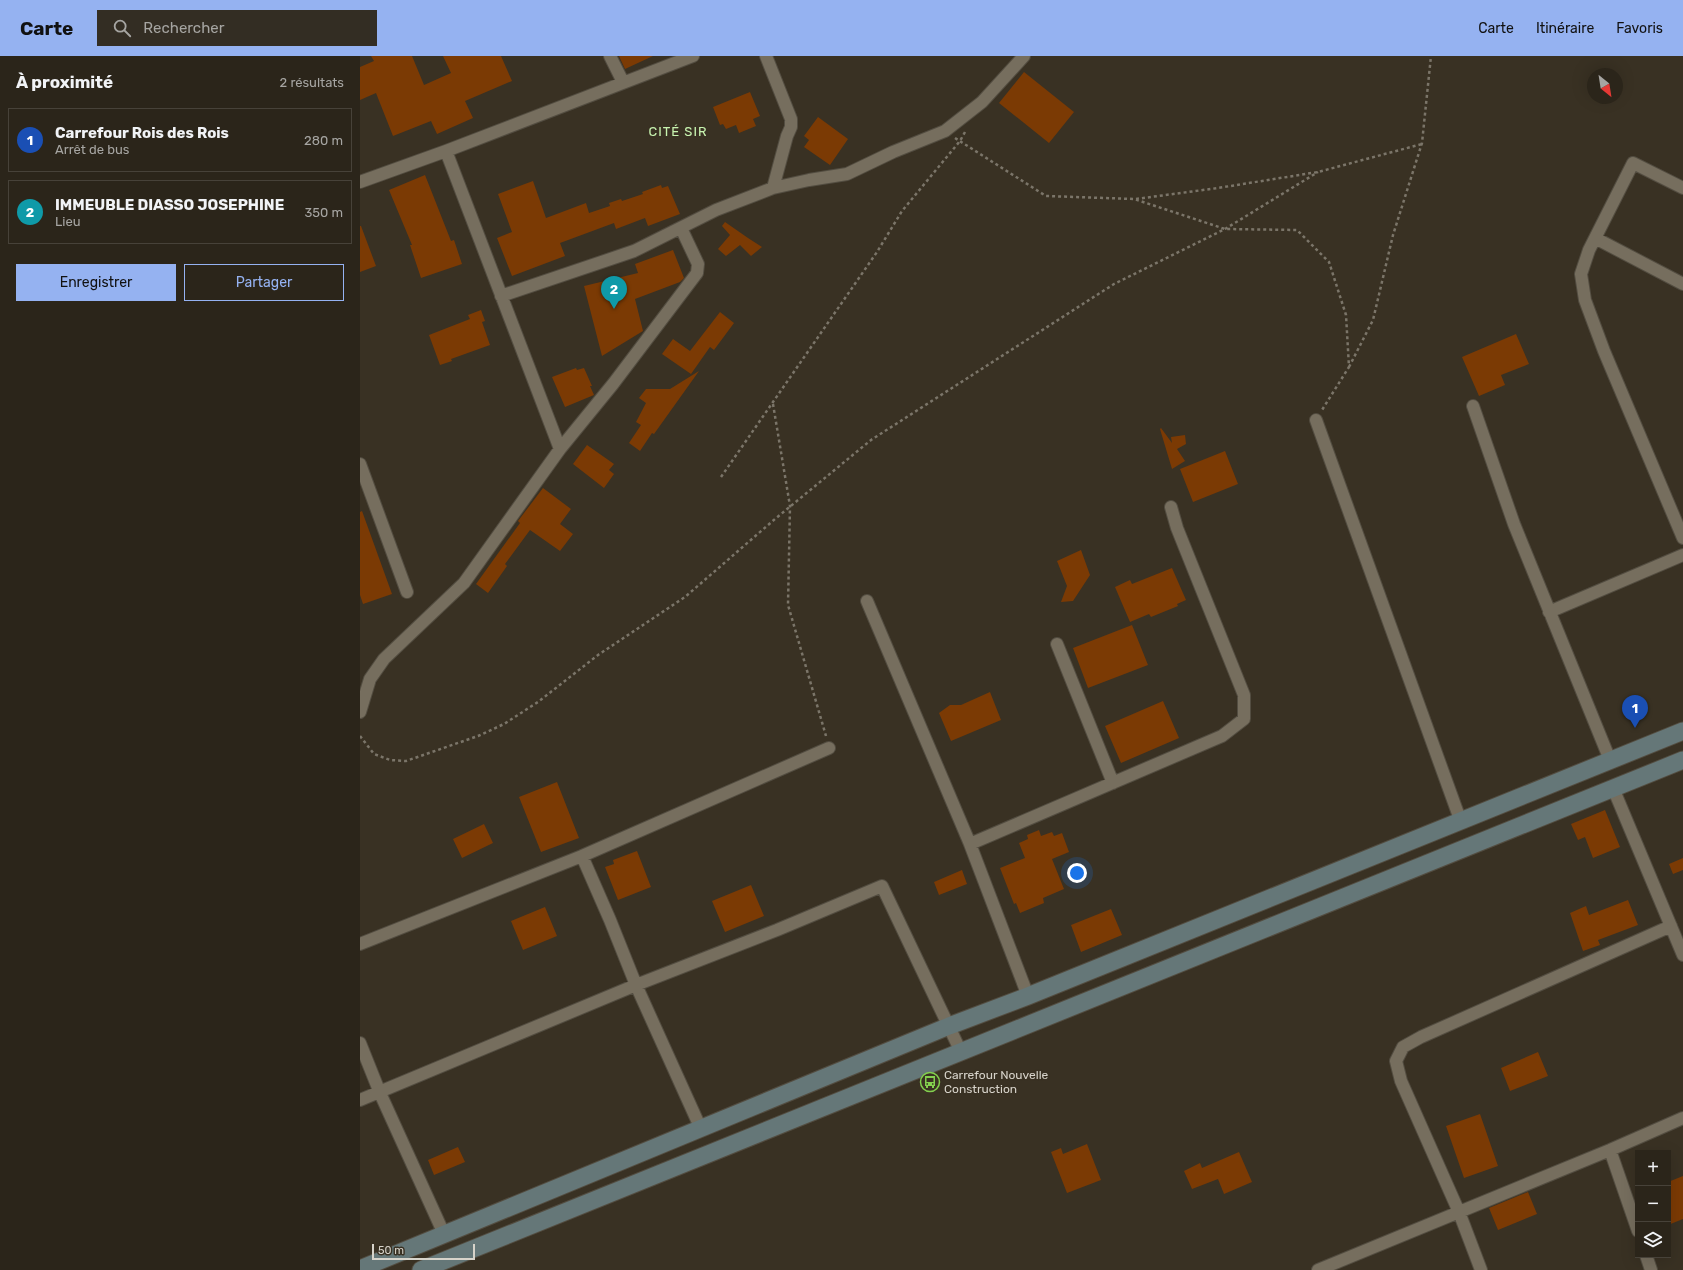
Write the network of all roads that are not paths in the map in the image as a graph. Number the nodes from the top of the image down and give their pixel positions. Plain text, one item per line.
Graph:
1 (610, 56) edge
2 (693, 56) edge
3 (766, 56) edge
4 (1024, 56) edge
5 (623, 82) junction
6 (446, 151) junction
7 (360, 182) edge
8 (773, 188) junction
9 (1683, 188) edge
10 (681, 228) junction
11 (1595, 238) junction
12 (1683, 284) edge
13 (501, 296) junction
14 (1473, 406) dead end
15 (1316, 420) road end
16 (560, 449) junction
17 (360, 464) edge
18 (1171, 506) dead end
19 (1683, 538) edge
20 (1683, 555) edge
21 (407, 592) dead end
22 (867, 601) dead end
23 (1549, 612) junction
24 (1057, 644) dead end
25 (360, 712) edge
26 (1683, 731) edge
27 (829, 748) road end
28 (1610, 760) junction
29 (1683, 760) edge
30 (1113, 783) junction
31 (1613, 788) junction
32 (1462, 822) junction
33 (970, 844) junction
34 (582, 856) junction
35 (1671, 926) junction
36 (360, 944) edge
37 (1683, 955) edge
38 (636, 985) junction
39 (1028, 996) junction
40 (950, 1026) junction
41 (360, 1043) edge
42 (961, 1052) junction
43 (380, 1093) junction
44 (360, 1100) edge
45 (1683, 1118) edge
46 (701, 1129) junction
47 (1610, 1150) junction
48 (1459, 1212) junction
49 (1635, 1222) edge
50 (444, 1234) junction
51 (1647, 1258) edge
52 (360, 1269) edge
53 (421, 1270) edge
54 (1318, 1270) edge
55 (1481, 1270) edge
56 (1651, 1270) edge

1 - 5 street
2 - 5 street
3 - 8 street
4 - 8 street
5 - 6 street
6 - 7 street
6 - 13 street
8 - 10 street
9 - 11 street
10 - 13 street
10 - 16 street
11 - 12 street
11 - 19 street
13 - 16 street
14 - 23 street
15 - 32 street
16 - 25 street
17 - 21 street
18 - 30 street
20 - 23 street
22 - 33 street
23 - 28 street
24 - 30 street
26 - 28 main road
27 - 34 street
28 - 32 main road
29 - 31 main road
30 - 33 street
31 - 35 street
31 - 42 main road
32 - 39 main road
33 - 39 street
34 - 36 street
34 - 38 street
35 - 37 street
35 - 48 street
38 - 40 street
38 - 43 street
38 - 46 street
39 - 40 main road
40 - 42 street
40 - 46 main road
41 - 43 street
42 - 53 main road
43 - 44 street
43 - 50 street
45 - 47 street
46 - 50 main road
47 - 48 street
47 - 49 street
48 - 54 street
48 - 55 street
50 - 52 main road
51 - 56 street

